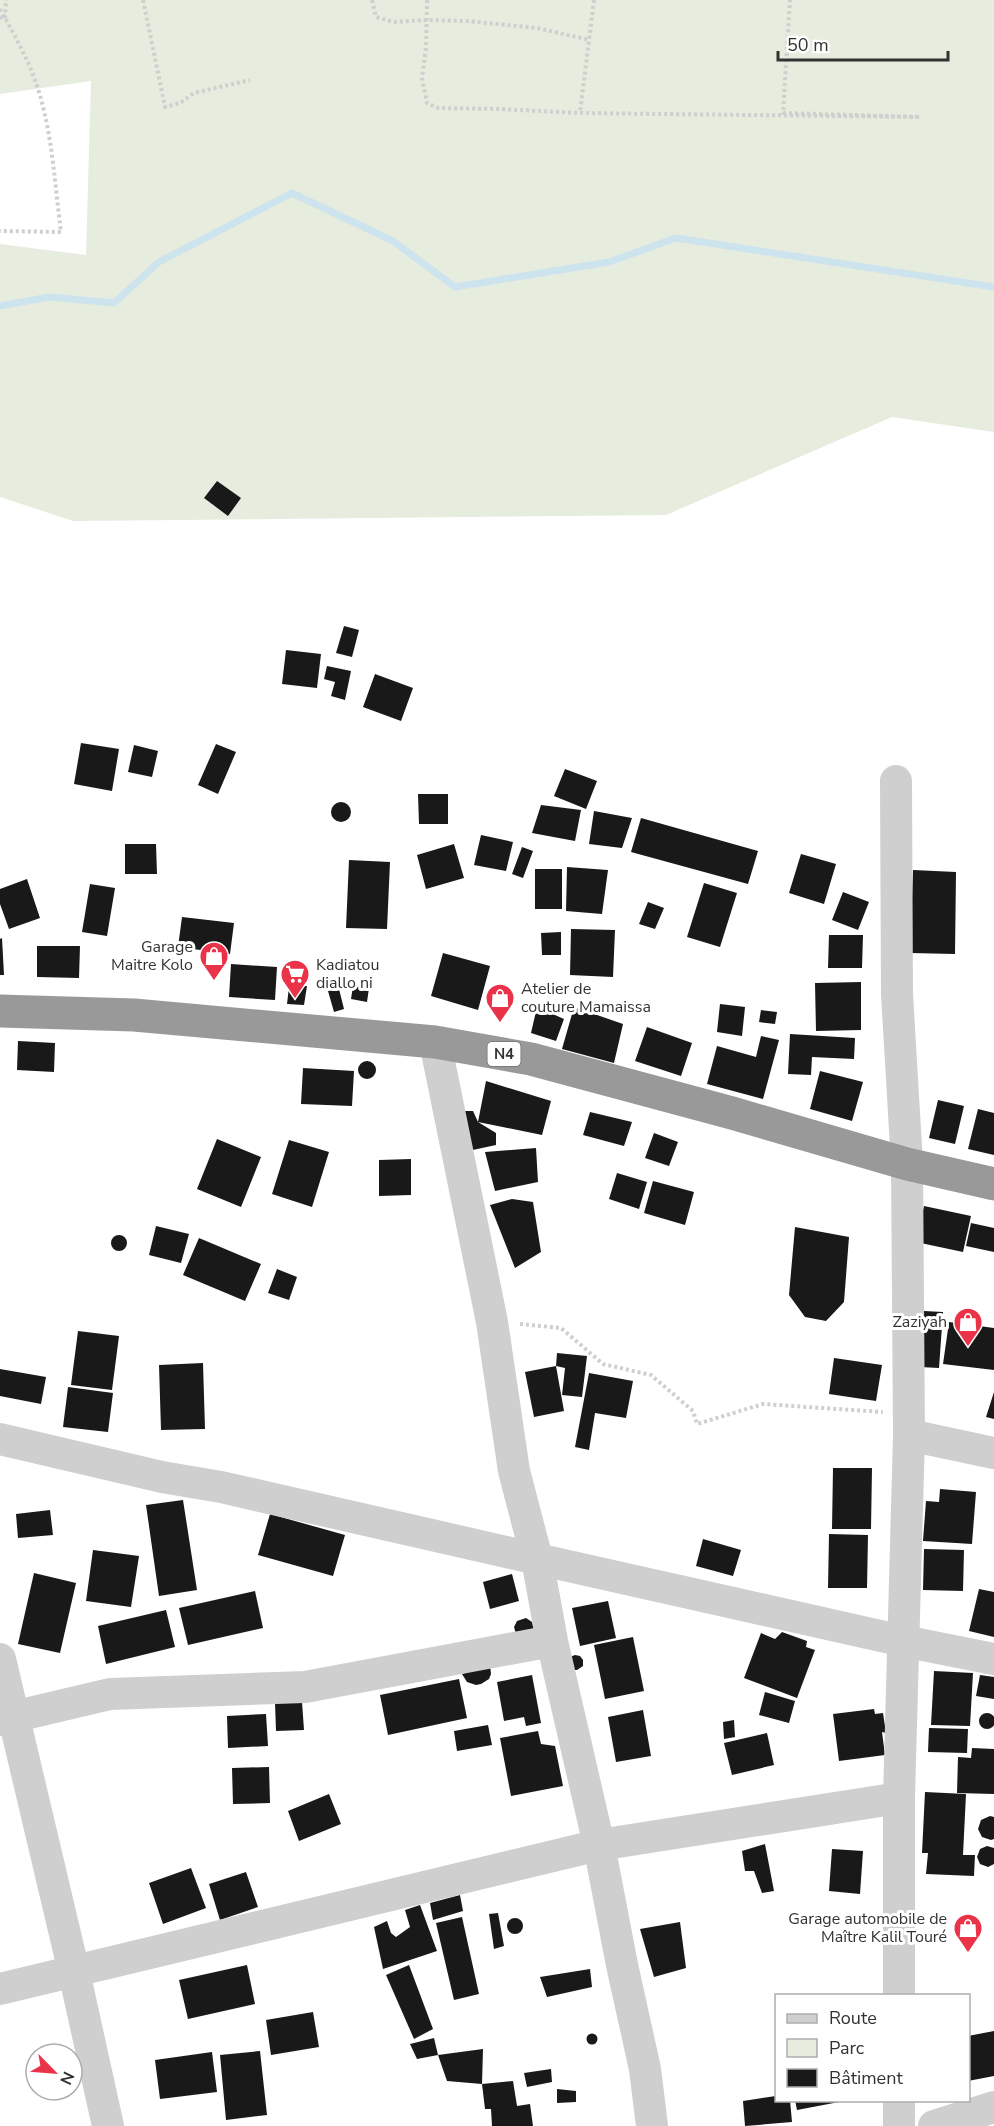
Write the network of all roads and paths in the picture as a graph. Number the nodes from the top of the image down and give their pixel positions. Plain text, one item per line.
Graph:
1 (6, 0) edge
2 (143, 0) edge
3 (372, 0) edge
4 (427, 0) edge
5 (594, 0) edge
6 (790, 0) edge
7 (0, 9) edge
8 (3, 18) edge
9 (426, 20) junction
10 (590, 40) junction
11 (250, 80) dead end
12 (580, 113) junction
13 (0, 231) edge
14 (896, 781) dead end
15 (0, 1011) edge
16 (435, 1042) junction
17 (907, 1164) junction
18 (994, 1184) edge
19 (492, 1322) junction
20 (908, 1425) junction
21 (0, 1439) edge
22 (994, 1453) edge
23 (537, 1559) junction
24 (552, 1641) junction
25 (903, 1641) junction
26 (0, 1659) edge
27 (994, 1659) edge
28 (7, 1718) edge
29 (899, 1798) junction
30 (599, 1845) junction
31 (74, 1972) junction
32 (0, 1989) edge
33 (899, 1994) edge
34 (899, 2102) edge
35 (994, 2107) edge
36 (108, 2126) edge
37 (652, 2126) edge
38 (899, 2126) edge
39 (934, 2126) edge

1 - 8 path
2 - 11 path
3 - 9 path
4 - 9 path
5 - 10 path
6 - 12 path
7 - 8 path
8 - 13 path
9 - 10 path
9 - 12 path
10 - 12 path
14 - 17 street
15 - 16 highway, N4
16 - 17 highway, N4
16 - 19 street
17 - 18 highway, N4
17 - 20 street
19 - 20 path
19 - 23 street
20 - 22 street
20 - 25 street
21 - 23 street
23 - 24 street
23 - 25 street
24 - 28 street
24 - 30 street
25 - 27 street
25 - 29 street
26 - 28 street
28 - 31 street
29 - 30 street
29 - 33 street
30 - 31 street
30 - 37 street
31 - 32 street
31 - 36 street
34 - 38 street
35 - 39 street

